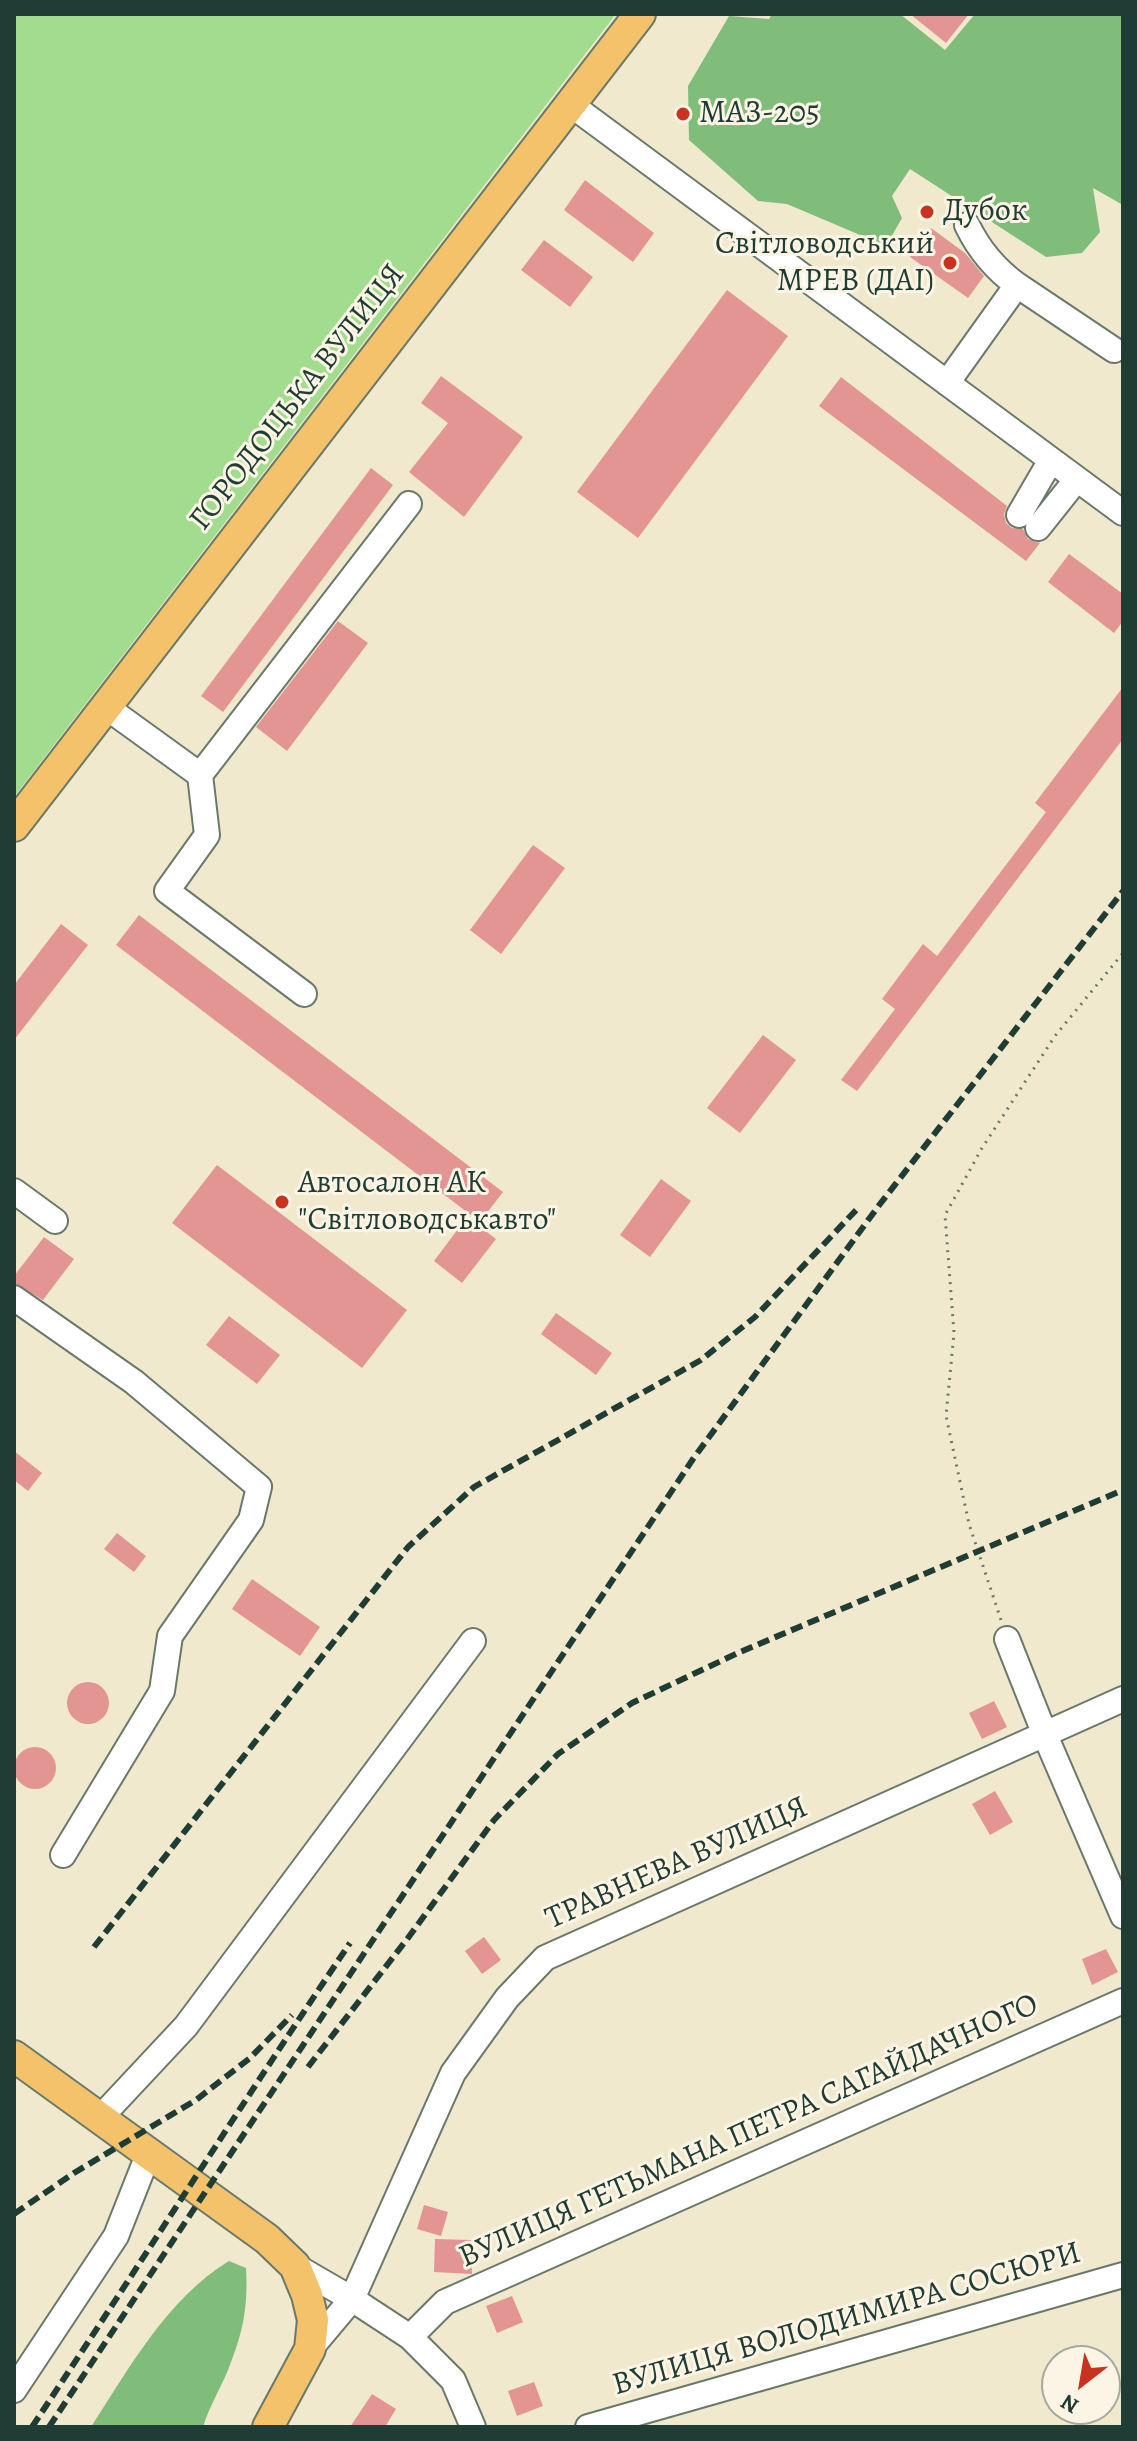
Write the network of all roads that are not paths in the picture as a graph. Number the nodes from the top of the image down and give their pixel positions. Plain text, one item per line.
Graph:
1 (640, 14) edge
2 (570, 104) junction
3 (967, 225) dead end
4 (1017, 285) junction
5 (1114, 350) dead end
6 (947, 383) junction
7 (1051, 460) junction
8 (1077, 479) junction
9 (409, 504) dead end
10 (1123, 513) edge
11 (106, 707) junction
12 (200, 775) junction
13 (14, 826) edge
14 (304, 994) dead end
15 (14, 1191) edge
16 (55, 1221) dead end
17 (14, 1298) edge
18 (1007, 1639) road end
19 (473, 1641) dead end
20 (1123, 1699) edge
21 (1045, 1735) junction
22 (63, 1855) dead end
23 (1123, 1916) edge
24 (1123, 2001) edge
25 (14, 2056) edge
26 (99, 2119) junction
27 (148, 2155) junction
28 (295, 2266) junction
29 (1123, 2275) edge
30 (352, 2299) junction
31 (410, 2337) junction
32 (310, 2349) junction
33 (14, 2390) edge
34 (268, 2427) edge
35 (473, 2427) edge
36 (588, 2427) edge

1 - 2 main road, ГОРОДОЦЬКА ВУЛИЦЯ
2 - 6 street
2 - 11 main road, ГОРОДОЦЬКА ВУЛИЦЯ
3 - 4 street
4 - 5 street
4 - 6 street
6 - 7 street
7 - 8 street
7 - 8 street
8 - 10 street
9 - 12 street
11 - 12 street
11 - 13 main road, ГОРОДОЦЬКА ВУЛИЦЯ
12 - 14 street
15 - 16 street
17 - 22 street
18 - 21 street
19 - 26 street
20 - 21 street, ТРАВНЕВА ВУЛИЦЯ
21 - 23 street
21 - 30 street, ТРАВНЕВА ВУЛИЦЯ
24 - 31 street, ВУЛИЦЯ ГЕТЬМАНА ПЕТРА САГАЙДАЧНОГО
25 - 26 main road
26 - 27 main road
27 - 28 main road
27 - 33 street
28 - 30 street
28 - 32 main road
29 - 36 street, ВУЛИЦЯ ВОЛОДИМИРА СОСЮРИ
30 - 31 street
30 - 32 street, ТРАВНЕВА ВУЛИЦЯ
31 - 35 street
32 - 34 main road

